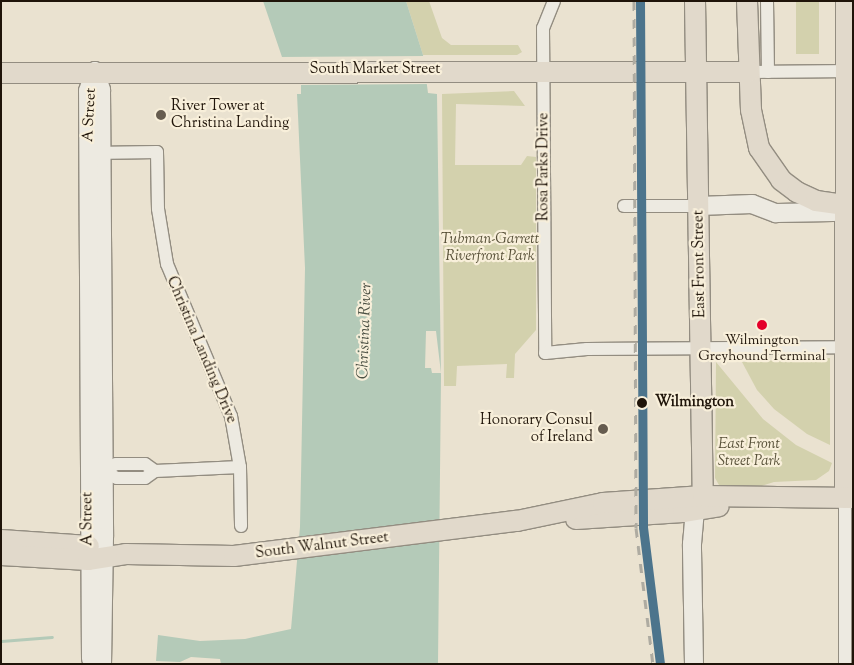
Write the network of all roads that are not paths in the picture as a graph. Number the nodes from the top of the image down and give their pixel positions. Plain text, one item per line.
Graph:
1 (554, 1) edge
2 (695, 1) edge
3 (747, 1) edge
4 (767, 1) edge
5 (846, 1) edge
6 (94, 70) junction
7 (544, 70) junction
8 (696, 71) junction
9 (849, 71) edge
10 (759, 72) junction
11 (1, 73) edge
12 (94, 153) junction
13 (624, 206) dead end
14 (699, 206) junction
15 (849, 206) edge
16 (845, 347) junction
17 (702, 348) junction
18 (88, 461) junction
19 (240, 467) junction
20 (104, 471) junction
21 (849, 498) edge
22 (699, 503) junction
23 (242, 526) dead end
24 (1, 540) edge
25 (96, 553) junction
26 (1, 555) edge
27 (91, 664) edge
28 (102, 664) edge
29 (694, 664) edge
30 (845, 664) edge

1 - 7 street, Rosa Parks Drive
2 - 8 main road, East Front Street
3 - 10 main road
4 - 10 street
5 - 9 main road
6 - 7 main road, South Market Street
6 - 11 main road, South Market Street
6 - 12 street, A Street
7 - 8 main road, South Market Street
7 - 17 street, Rosa Parks Drive
8 - 10 main road, South Market Street
8 - 14 main road, East Front Street
9 - 10 street
9 - 15 main road
10 - 15 main road
12 - 18 street, A Street
12 - 19 street, Christina Landing Drive
12 - 20 street, A Street
13 - 14 street
14 - 15 street
14 - 17 main road, East Front Street
15 - 16 main road
16 - 17 street
16 - 21 main road
17 - 22 main road, East Front Street
18 - 20 street
18 - 25 street, A Street
19 - 20 street
19 - 23 street, Christina Landing Drive
20 - 25 street, A Street
21 - 22 main road, South Walnut Street
21 - 30 street
22 - 25 main road, South Walnut Street
22 - 29 street, East Front Street
24 - 25 main road, South Walnut Street
25 - 26 main road, South Walnut Street
25 - 27 street, A Street
25 - 28 street, A Street

